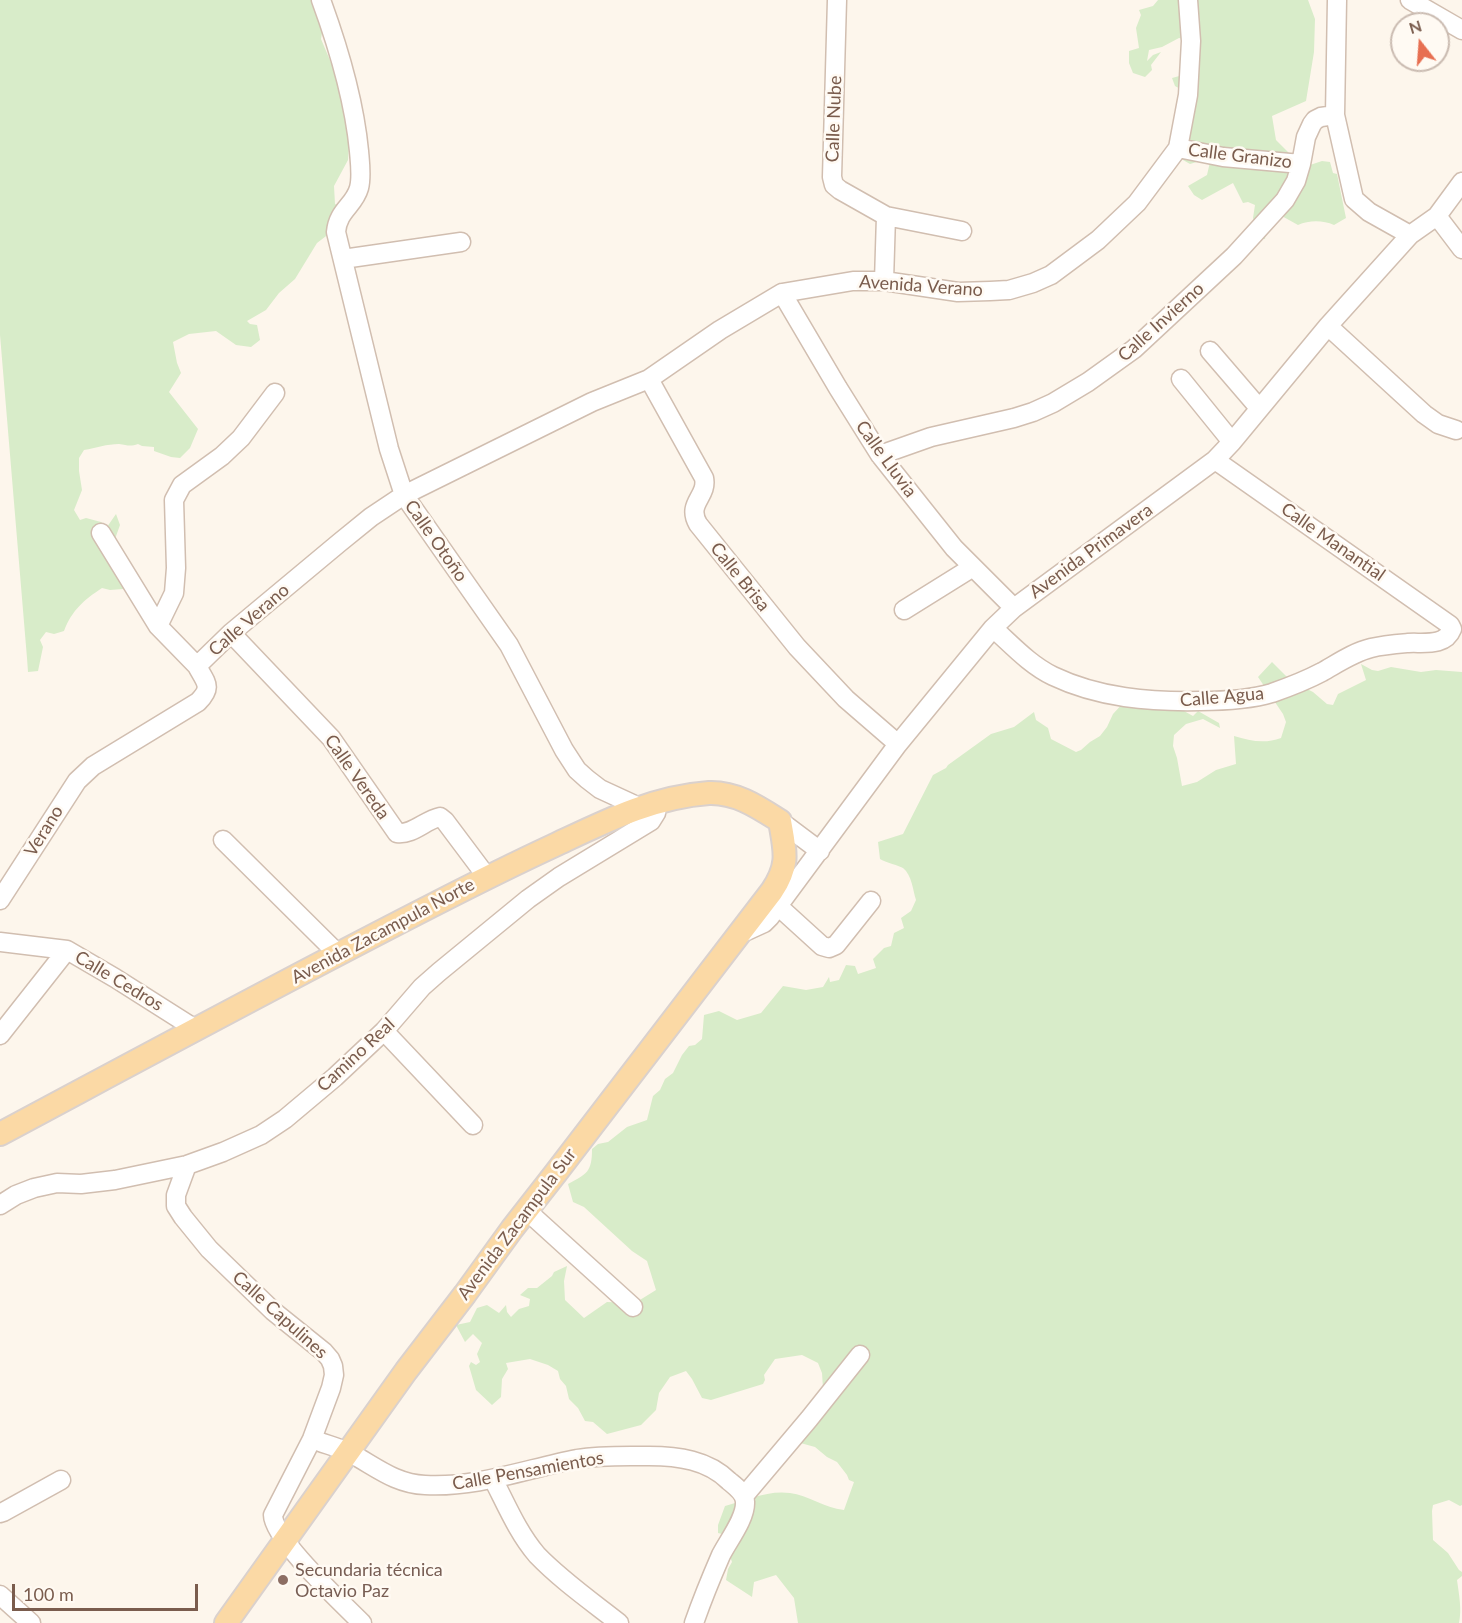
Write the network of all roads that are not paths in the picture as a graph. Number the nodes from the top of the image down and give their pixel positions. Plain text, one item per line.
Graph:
1 (321, 0) edge
2 (837, 0) edge
3 (1188, 0) edge
4 (1336, 0) edge
5 (1410, 0) edge
6 (1462, 30) edge
7 (1335, 115) junction
8 (1178, 148) junction
9 (1301, 164) junction
10 (1462, 182) edge
11 (886, 216) junction
12 (1437, 216) junction
13 (962, 231) dead end
14 (1410, 235) junction
15 (461, 242) dead end
16 (1462, 249) edge
17 (343, 259) junction
18 (884, 281) junction
19 (782, 293) junction
20 (1328, 326) junction
21 (1210, 351) dead end
22 (649, 379) junction
23 (1181, 379) dead end
24 (275, 393) dead end
25 (1258, 408) junction
26 (1456, 430) dead end
27 (1232, 442) junction
28 (880, 455) junction
29 (1215, 460) junction
30 (404, 495) junction
31 (101, 533) dead end
32 (973, 567) junction
33 (1014, 608) junction
34 (904, 610) dead end
35 (1450, 625) joint
36 (158, 626) junction
37 (993, 628) junction
38 (231, 633) junction
39 (197, 666) junction
40 (898, 744) junction
41 (93, 766) joint
42 (648, 805) junction
43 (780, 821) junction
44 (223, 840) dead end
45 (820, 851) junction
46 (487, 877) junction
47 (0, 900) edge
48 (870, 901) dead end
49 (778, 906) junction
50 (738, 935) junction
51 (1, 944) edge
52 (67, 950) junction
53 (338, 954) junction
54 (197, 1029) junction
55 (384, 1031) junction
56 (0, 1035) edge
57 (472, 1125) dead end
58 (0, 1134) edge
59 (188, 1166) junction
60 (0, 1205) edge
61 (526, 1210) junction
62 (633, 1307) dead end
63 (860, 1355) dead end
64 (312, 1439) junction
65 (349, 1452) junction
66 (494, 1479) junction
67 (61, 1480) dead end
68 (744, 1496) junction
69 (0, 1513) edge
70 (285, 1541) junction
71 (0, 1595) edge
72 (31, 1623) edge
73 (226, 1623) edge
74 (362, 1623) edge
75 (619, 1623) edge
76 (694, 1623) edge

1 - 17 street, Calle Otoño
2 - 11 street, Calle Nube
3 - 8 street, Avenida Verano
4 - 7 street
5 - 6 street
7 - 9 street, Calle Invierno
7 - 14 street
8 - 9 street, Calle Granizo
8 - 18 street, Avenida Verano
9 - 28 street, Calle Invierno
10 - 12 street, Avenida Primavera
11 - 13 street, Calle Nube
11 - 18 street
12 - 14 street, Avenida Primavera
12 - 16 street
14 - 20 street, Avenida Primavera
15 - 17 street
17 - 30 street, Calle Otoño
18 - 19 street, Avenida Verano
19 - 22 street, Avenida Verano
19 - 28 street, Calle Lluvia
20 - 25 street, Avenida Primavera
20 - 26 street
21 - 25 street
22 - 30 street, Avenida Verano
22 - 40 street, Calle Brisa
23 - 27 street
24 - 36 street
25 - 27 street, Avenida Primavera
27 - 29 street, Avenida Primavera
28 - 32 street, Calle Lluvia
29 - 33 street, Avenida Primavera
29 - 35 street, Calle Manantial
30 - 38 street, Calle Verano
30 - 42 street, Calle Otoño
31 - 36 street
32 - 33 street, Calle Lluvia
32 - 34 street
33 - 37 street, Avenida Primavera
35 - 37 street, Calle Agua
36 - 39 street
37 - 40 street, Avenida Primavera
38 - 39 street, Calle Verano
38 - 46 street, Calle Vereda
39 - 41 street, Calle Verano
40 - 45 street, Avenida Primavera
41 - 47 street, Verano
42 - 43 main road, Avenida Zacampula Norte
42 - 46 main road, Avenida Zacampula Norte
42 - 55 street, Camino Real
43 - 45 street
43 - 50 main road, Avenida Zacampula Sur
44 - 53 street
45 - 49 street, Avenida Primavera
46 - 53 main road, Avenida Zacampula Norte
48 - 49 street
49 - 50 street, Avenida Primavera
50 - 61 main road, Avenida Zacampula Sur
51 - 52 street, Calle Cedros
52 - 54 street, Calle Cedros
52 - 56 street
53 - 54 main road, Avenida Zacampula Norte
54 - 58 main road, Avenida Zacampula Norte
55 - 57 street
55 - 59 street, Camino Real
59 - 60 street, Camino Real
59 - 64 street, Calle Capulines
61 - 62 street
61 - 65 main road, Avenida Zacampula Sur
63 - 68 street
64 - 65 street, Calle Pensamientos
64 - 70 street, Calle Capulines
65 - 66 street, Calle Pensamientos
65 - 70 main road, Avenida Zacampula Sur
66 - 68 street, Calle Pensamientos
66 - 75 street
67 - 69 street
68 - 76 street
70 - 73 main road, Avenida Zacampula Sur
70 - 74 street
71 - 72 street

